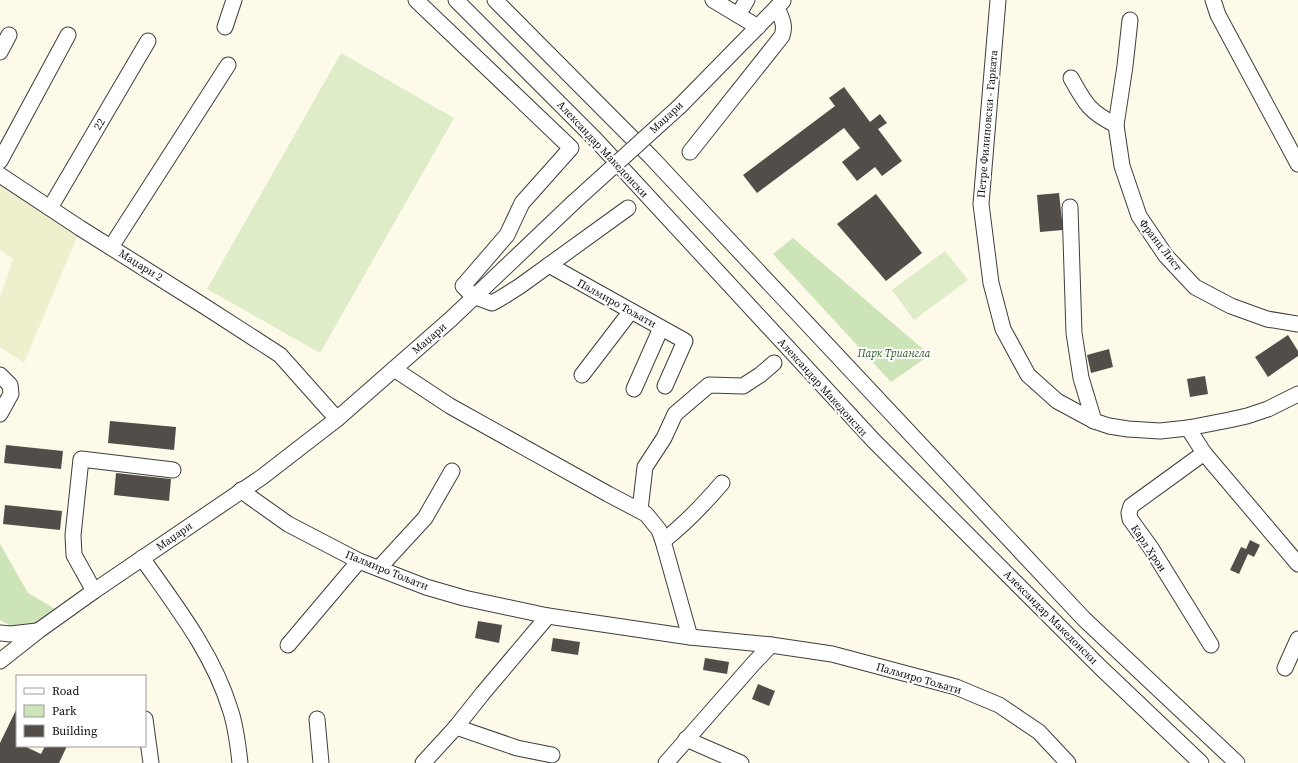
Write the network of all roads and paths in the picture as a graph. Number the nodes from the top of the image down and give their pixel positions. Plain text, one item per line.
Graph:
1 (234, 0) edge
2 (416, 0) edge
3 (456, 0) edge
4 (495, 0) edge
5 (713, 0) edge
6 (747, 0) edge
7 (998, 0) edge
8 (1213, 0) edge
9 (780, 4) edge
10 (738, 15) junction
11 (1130, 20) dead end
12 (225, 27) dead end
13 (758, 28) junction
14 (9, 35) dead end
15 (68, 35) dead end
16 (148, 41) dead end
17 (0, 52) edge
18 (228, 65) dead end
19 (1071, 78) dead end
20 (1116, 125) junction
21 (690, 152) dead end
22 (0, 161) edge
23 (1298, 164) edge
24 (0, 175) edge
25 (1070, 207) dead end
26 (50, 208) junction
27 (628, 208) dead end
28 (111, 247) junction
29 (549, 265) junction
30 (473, 296) junction
31 (631, 311) junction
32 (1298, 324) edge
33 (662, 328) junction
34 (774, 363) dead end
35 (394, 369) junction
36 (582, 375) dead end
37 (0, 376) edge
38 (665, 386) dead end
39 (634, 389) dead end
40 (1298, 394) edge
41 (0, 414) edge
42 (337, 419) junction
43 (1094, 421) junction
44 (1188, 428) junction
45 (1204, 453) junction
46 (173, 470) dead end
47 (452, 471) dead end
48 (722, 483) dead end
49 (241, 490) junction
50 (640, 510) junction
51 (662, 541) junction
52 (1296, 557) edge
53 (142, 558) junction
54 (359, 561) junction
55 (379, 568) junction
56 (94, 591) junction
57 (548, 616) junction
58 (38, 631) junction
59 (0, 633) edge
60 (690, 636) junction
61 (1298, 639) edge
62 (288, 645) dead end
63 (771, 645) junction
64 (1211, 645) dead end
65 (0, 661) edge
66 (1285, 668) dead end
67 (317, 719) dead end
68 (146, 725) edge
69 (456, 727) junction
70 (686, 740) junction
71 (552, 755) dead end
72 (152, 763) edge
73 (240, 763) edge
74 (321, 763) edge
75 (423, 763) edge
76 (666, 763) edge
77 (740, 763) edge
78 (1068, 763) edge
79 (1201, 763) edge
80 (1237, 763) edge

1 - 12 street
2 - 30 street
3 - 79 street, Александар Македонски
4 - 80 street, Александар Македонски
5 - 10 street
6 - 10 street
7 - 43 street, Петре Филиповски - Гарката
8 - 23 street
9 - 13 street, Маџари
9 - 21 street
10 - 13 street
11 - 20 street, Франц Лист
13 - 30 street, Маџари, bridge
14 - 17 street
15 - 22 street
16 - 26 street, 22
18 - 28 street, Маџари 2
19 - 20 street
20 - 32 street, Франц Лист
24 - 26 street
25 - 43 street
26 - 28 street
27 - 29 street
28 - 42 street, Маџари 2
29 - 30 street
29 - 31 street, Палмиро Тољати
30 - 35 street, Маџари
31 - 33 street, Палмиро Тољати
31 - 36 street
33 - 38 street, Палмиро Тољати
33 - 39 street
34 - 50 street
35 - 42 street, Маџари
35 - 50 street
37 - 41 street
40 - 44 street, Петре Филиповски - Гарката
42 - 49 street, Маџари
43 - 44 street, Петре Филиповски - Гарката
44 - 45 street
45 - 52 street
45 - 64 street, Карл Хрон
46 - 56 street
47 - 55 street
48 - 51 street
49 - 53 street, Маџари
49 - 54 street, Палмиро Тољати
50 - 51 street
51 - 60 street
53 - 56 street, Маџари
53 - 73 street
54 - 55 street, Палмиро Тољати
54 - 62 street
55 - 57 street, Палмиро Тољати
56 - 58 street, Маџари
57 - 60 street, Палмиро Тољати
57 - 69 street
58 - 59 street, Маџари
58 - 65 street, Маџари
60 - 63 street, Палмиро Тољати
61 - 66 street
63 - 70 street
63 - 78 street, Палмиро Тољати
67 - 74 street
68 - 72 street
69 - 71 street
69 - 75 street
70 - 76 street
70 - 77 street

